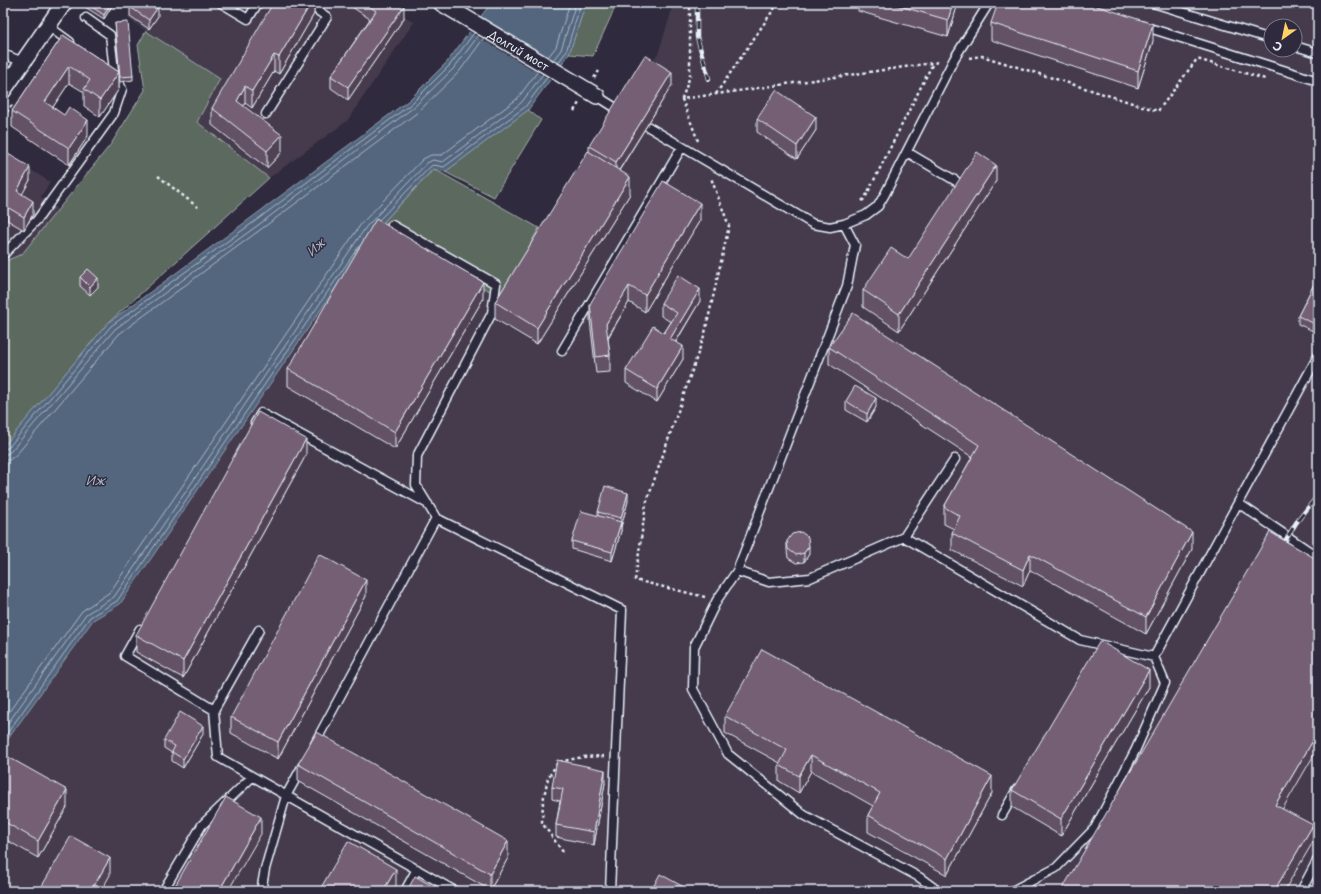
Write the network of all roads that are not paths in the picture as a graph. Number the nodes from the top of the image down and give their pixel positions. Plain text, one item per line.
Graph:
1 (64, 3) edge
2 (221, 3) edge
3 (258, 3) edge
4 (307, 3) edge
5 (441, 3) edge
6 (989, 3) edge
7 (1153, 3) edge
8 (86, 18) dead end
9 (1132, 22) edge
10 (48, 26) junction
11 (1263, 37) edge
12 (78, 47) edge
13 (1303, 48) edge
14 (1318, 53) edge
15 (3, 54) edge
16 (23, 62) junction
17 (102, 63) edge
18 (114, 71) junction
19 (1318, 81) edge
20 (3, 91) edge
21 (597, 96) joint
22 (619, 110) edge
23 (266, 114) dead end
24 (647, 126) edge
25 (682, 147) junction
26 (907, 152) junction
27 (956, 182) edge
28 (844, 224) junction
29 (392, 225) dead end
30 (3, 255) edge
31 (562, 351) dead end
32 (1318, 356) edge
33 (249, 434) edge
34 (956, 459) dead end
35 (1238, 503) junction
36 (428, 504) junction
37 (436, 518) junction
38 (904, 537) junction
39 (1318, 557) edge
40 (737, 571) junction
41 (144, 621) edge
42 (259, 630) dead end
43 (1154, 657) junction
44 (214, 710) junction
45 (252, 776) junction
46 (1022, 781) edge
47 (286, 796) junction
48 (1002, 815) dead end
49 (1318, 859) edge
50 (417, 869) junction
51 (163, 891) edge
52 (261, 891) edge
53 (405, 891) edge
54 (455, 891) edge
55 (610, 891) edge
56 (938, 891) edge
57 (1012, 891) edge
58 (1301, 891) edge

1 - 10 street
2 - 3 lane
4 - 23 lane
5 - 21 street, Долгий мост
6 - 26 lane
7 - 11 lane
8 - 18 lane
9 - 19 lane
10 - 12 lane
10 - 16 street
13 - 14 lane
15 - 16 lane
16 - 20 street
17 - 18 lane
18 - 30 lane
21 - 22 lane
24 - 25 lane
25 - 28 lane
25 - 31 lane
26 - 27 lane
26 - 28 lane
28 - 40 lane
29 - 36 lane
32 - 35 lane
33 - 36 lane
34 - 38 lane
35 - 39 lane
35 - 43 lane
36 - 37 lane
37 - 47 lane
37 - 55 lane
38 - 40 lane
38 - 43 lane
40 - 56 lane
41 - 44 lane
42 - 44 lane
43 - 57 lane
44 - 45 lane
45 - 47 lane
45 - 51 lane
46 - 48 lane
47 - 50 lane
47 - 52 lane
49 - 58 lane
50 - 53 lane
50 - 54 lane

